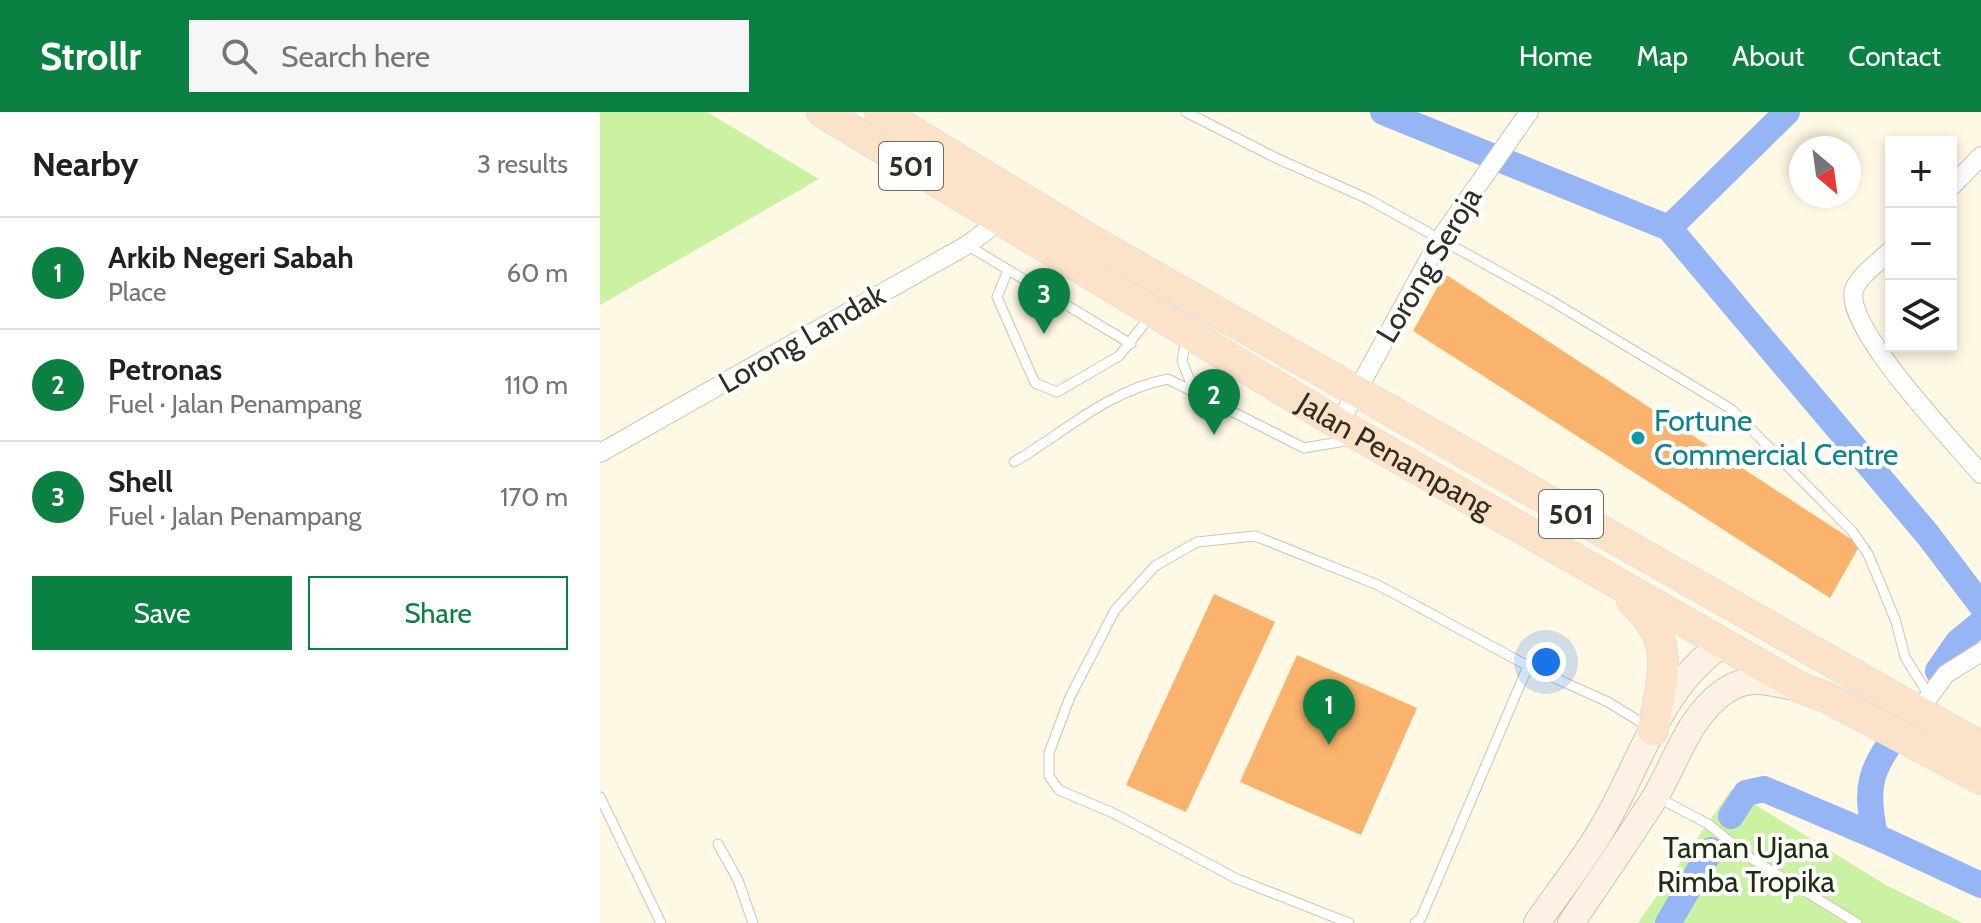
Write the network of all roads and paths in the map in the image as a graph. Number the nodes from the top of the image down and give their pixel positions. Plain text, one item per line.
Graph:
1 (822, 112) edge
2 (880, 112) edge
3 (1186, 112) edge
4 (1529, 112) edge
5 (1981, 156) edge
6 (984, 175) junction
7 (1957, 181) edge
8 (1001, 220) junction
9 (1440, 239) junction
10 (1094, 242) junction
11 (967, 245) junction
12 (1885, 256) edge
13 (1008, 270) junction
14 (1153, 312) junction
15 (1187, 332) junction
16 (1131, 344) junction
17 (1194, 391) junction
18 (1356, 391) junction
19 (1351, 431) junction
20 (600, 453) edge
21 (1014, 462) dead end
22 (1981, 474) edge
23 (1607, 578) junction
24 (1786, 636) junction
25 (1723, 644) junction
26 (1981, 652) edge
27 (1528, 666) junction
28 (1684, 678) junction
29 (1814, 693) junction
30 (1923, 704) junction
31 (1695, 722) junction
32 (1653, 730) junction
33 (1981, 747) edge
34 (1981, 779) edge
35 (1656, 796) junction
36 (600, 797) edge
37 (718, 844) dead end
38 (1852, 922) edge
39 (661, 923) edge
40 (753, 923) edge
41 (1349, 923) edge
42 (1415, 923) edge
43 (1537, 923) edge
44 (1571, 923) edge

1 - 8 main road, Jalan Penampang / 501
2 - 6 main road, Jalan Penampang / 501
3 - 9 lane
4 - 9 street, Lorong Seroja
5 - 7 street
6 - 8 main road
6 - 10 main road, Jalan Penampang / 501
8 - 10 main road
8 - 11 street, Lorong Landak
8 - 14 main road, Jalan Penampang / 501
9 - 18 street, Lorong Seroja
9 - 30 lane
10 - 18 main road, Jalan Penampang / 501
11 - 13 lane
11 - 20 street, Lorong Landak
12 - 22 street
13 - 16 lane
13 - 16 lane
14 - 15 main road, Jalan Penampang / 501
14 - 16 lane
15 - 17 lane
15 - 19 main road, Jalan Penampang / 501
17 - 19 lane
17 - 21 lane
18 - 19 street, Lorong Seroja
18 - 24 main road, Jalan Penampang / 501
19 - 23 main road, Jalan Penampang / 501
23 - 25 main road, Jalan Penampang / 501
23 - 32 main road
24 - 25 main road
24 - 30 main road, Jalan Penampang / 501
25 - 28 street
25 - 29 main road, Jalan Penampang / 501
26 - 30 street
27 - 32 lane
27 - 41 lane
27 - 42 lane
28 - 31 street
28 - 32 street
29 - 31 street
29 - 34 main road, Jalan Penampang / 501
30 - 33 main road, Jalan Penampang / 501
31 - 35 street
32 - 43 street
35 - 38 lane
35 - 44 street
36 - 39 lane
37 - 40 lane

